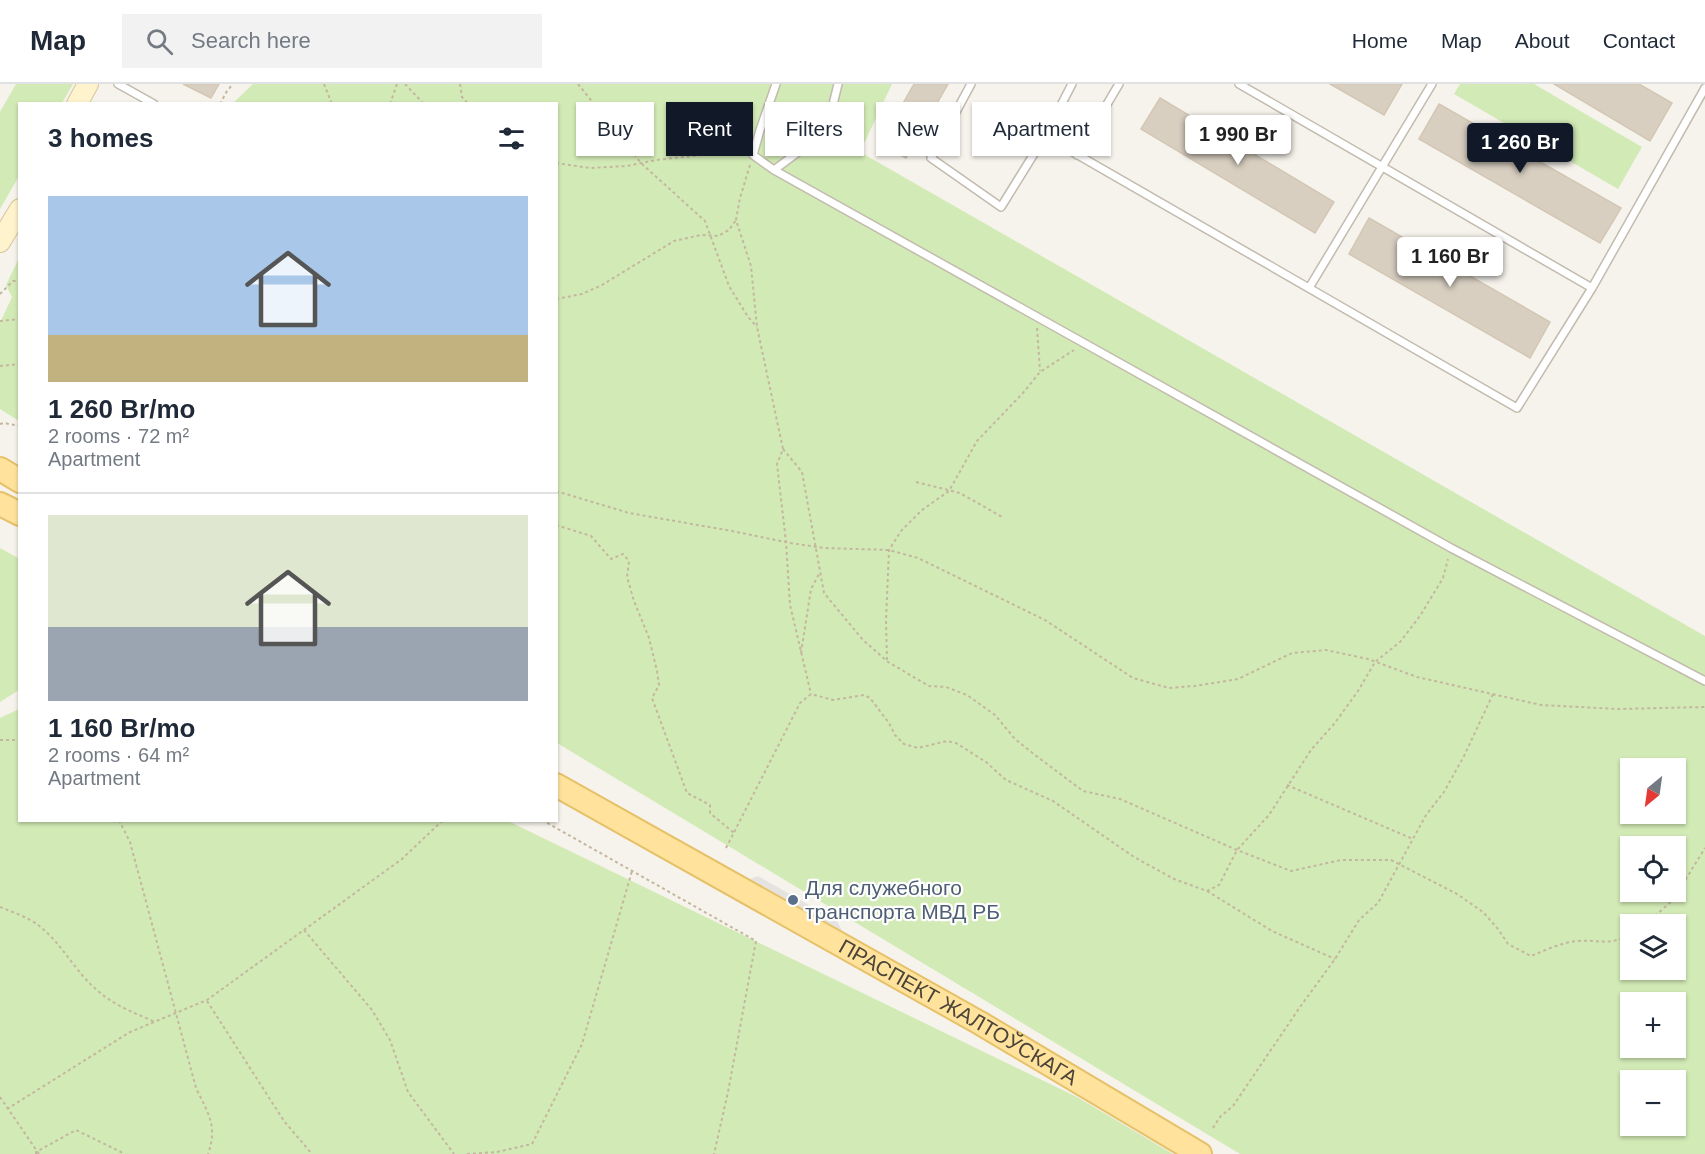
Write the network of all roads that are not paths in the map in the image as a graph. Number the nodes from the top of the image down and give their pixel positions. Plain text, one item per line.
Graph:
1 (88, 84) edge
2 (118, 84) edge
3 (776, 84) edge
4 (838, 84) edge
5 (971, 84) edge
6 (1072, 84) edge
7 (1119, 84) edge
8 (1239, 84) edge
9 (1432, 84) edge
10 (1705, 88) edge
11 (79, 102) edge
12 (150, 102) edge
13 (1062, 102) edge
14 (1108, 102) edge
15 (1032, 156) edge
16 (1079, 156) edge
17 (1384, 167) junction
18 (774, 170) junction
19 (18, 211) edge
20 (3, 230) edge
21 (1310, 288) junction
22 (1592, 288) junction
23 (0, 469) edge
24 (18, 480) edge
25 (0, 504) edge
26 (18, 513) edge
27 (1705, 681) edge
28 (558, 786) edge
29 (1200, 1154) edge

1 - 11 street
2 - 12 lane
3 - 18 lane
4 - 18 lane
5 - 15 lane
6 - 13 lane
7 - 14 lane
8 - 17 lane
9 - 17 lane
10 - 22 lane
16 - 21 lane
17 - 21 lane
17 - 22 lane
18 - 27 lane
19 - 20 street
21 - 22 lane
23 - 24 main road
25 - 26 main road
28 - 29 main road, ПРАСПЕКТ ЖАЛТОЎСКАГА

